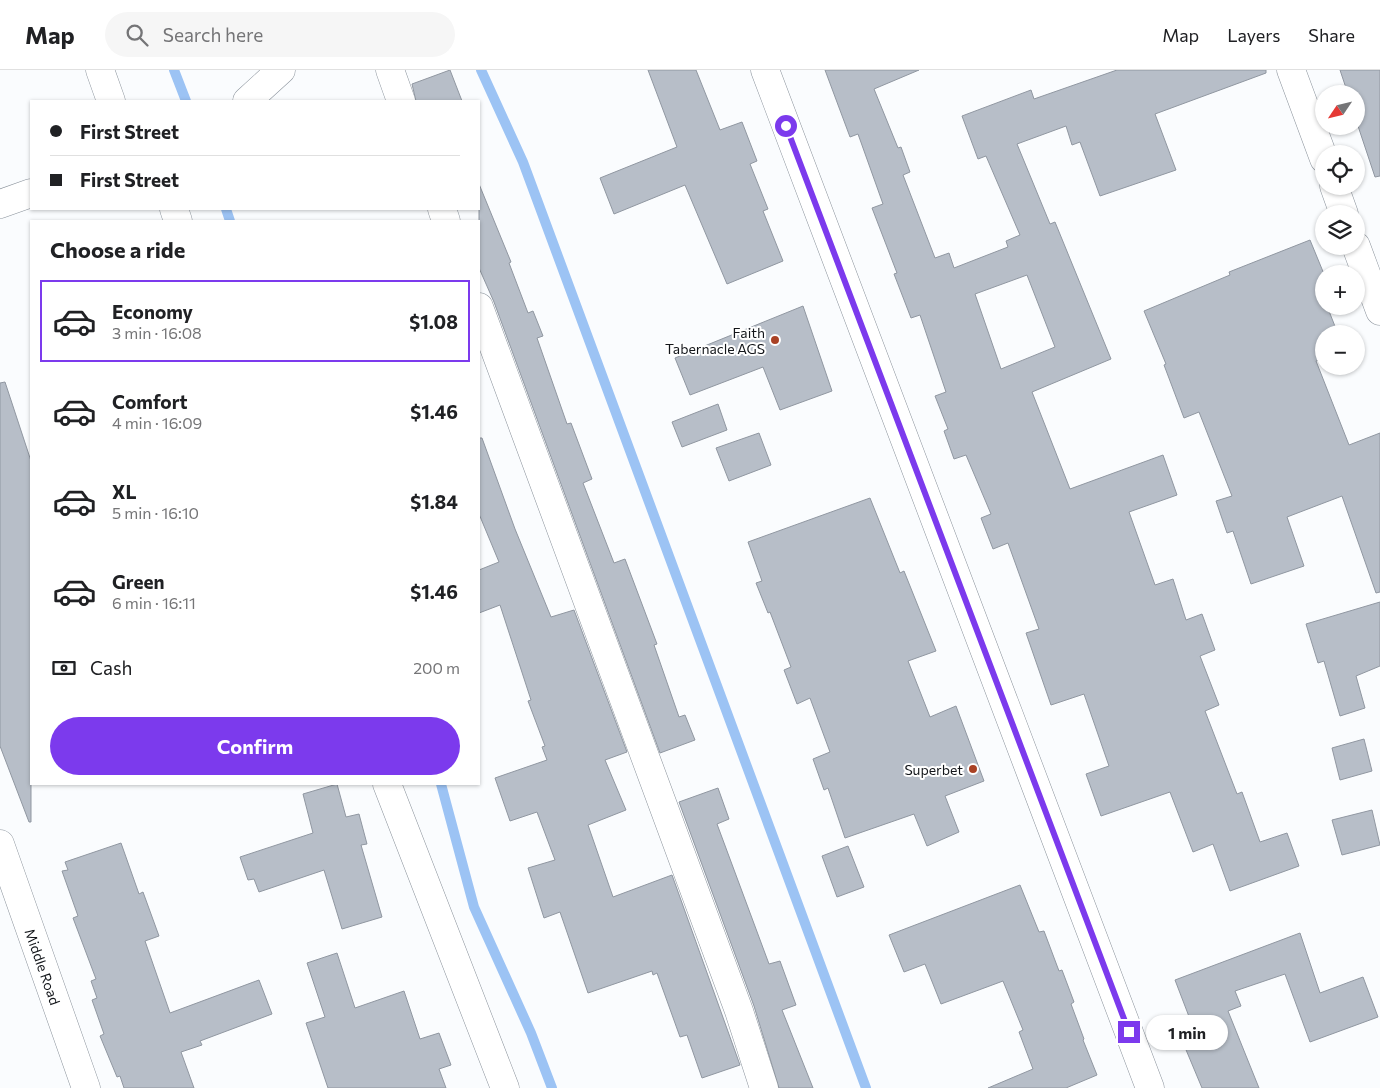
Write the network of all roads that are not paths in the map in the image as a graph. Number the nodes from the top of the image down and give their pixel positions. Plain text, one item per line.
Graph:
1 (100, 70) edge
2 (390, 70) edge
3 (765, 70) edge
4 (1291, 70) edge
5 (272, 73) edge
6 (111, 100) edge
7 (247, 100) edge
8 (401, 100) edge
9 (1319, 145) edge
10 (30, 193) edge
11 (0, 204) edge
12 (1359, 255) edge
13 (480, 310) edge
14 (1380, 311) edge
15 (387, 785) edge
16 (0, 844) edge
17 (86, 1088) edge
18 (505, 1088) edge
19 (764, 1088) edge
20 (1150, 1088) edge

1 - 6 street
2 - 8 street
3 - 20 street
4 - 9 street
5 - 7 street
10 - 11 street
12 - 14 street
13 - 19 street
15 - 18 street
16 - 17 street, Middle Road

